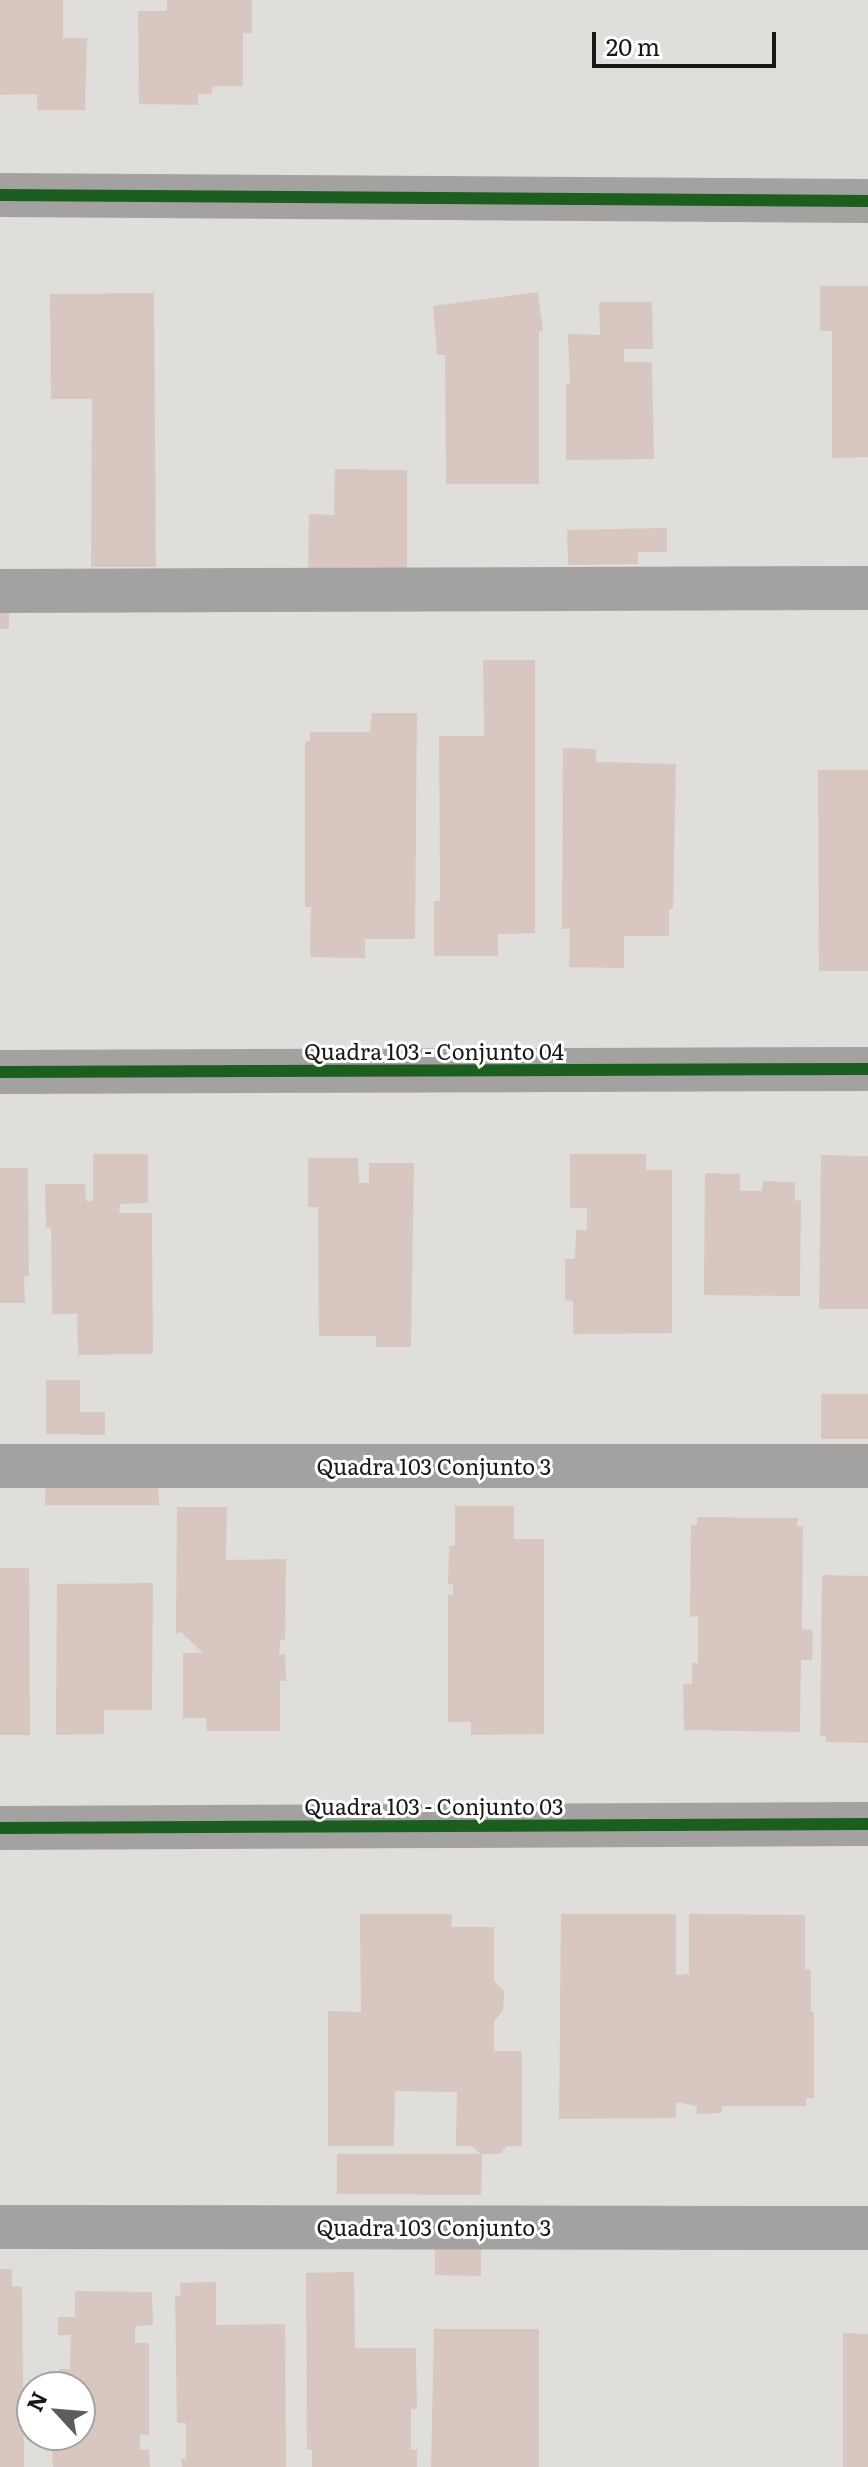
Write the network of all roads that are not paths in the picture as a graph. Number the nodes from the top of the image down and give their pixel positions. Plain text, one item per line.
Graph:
1 (0, 195) edge
2 (868, 201) edge
3 (868, 588) edge
4 (0, 591) edge
5 (868, 1069) edge
6 (0, 1072) edge
7 (0, 1466) edge
8 (868, 1466) edge
9 (868, 1824) edge
10 (0, 1828) edge
11 (0, 2227) edge
12 (868, 2228) edge

1 - 2 street
3 - 4 street
5 - 6 street, Quadra 103 - Conjunto 04
7 - 8 street, Quadra 103 Conjunto 3
9 - 10 street, Quadra 103 - Conjunto 03
11 - 12 street, Quadra 103 Conjunto 3

